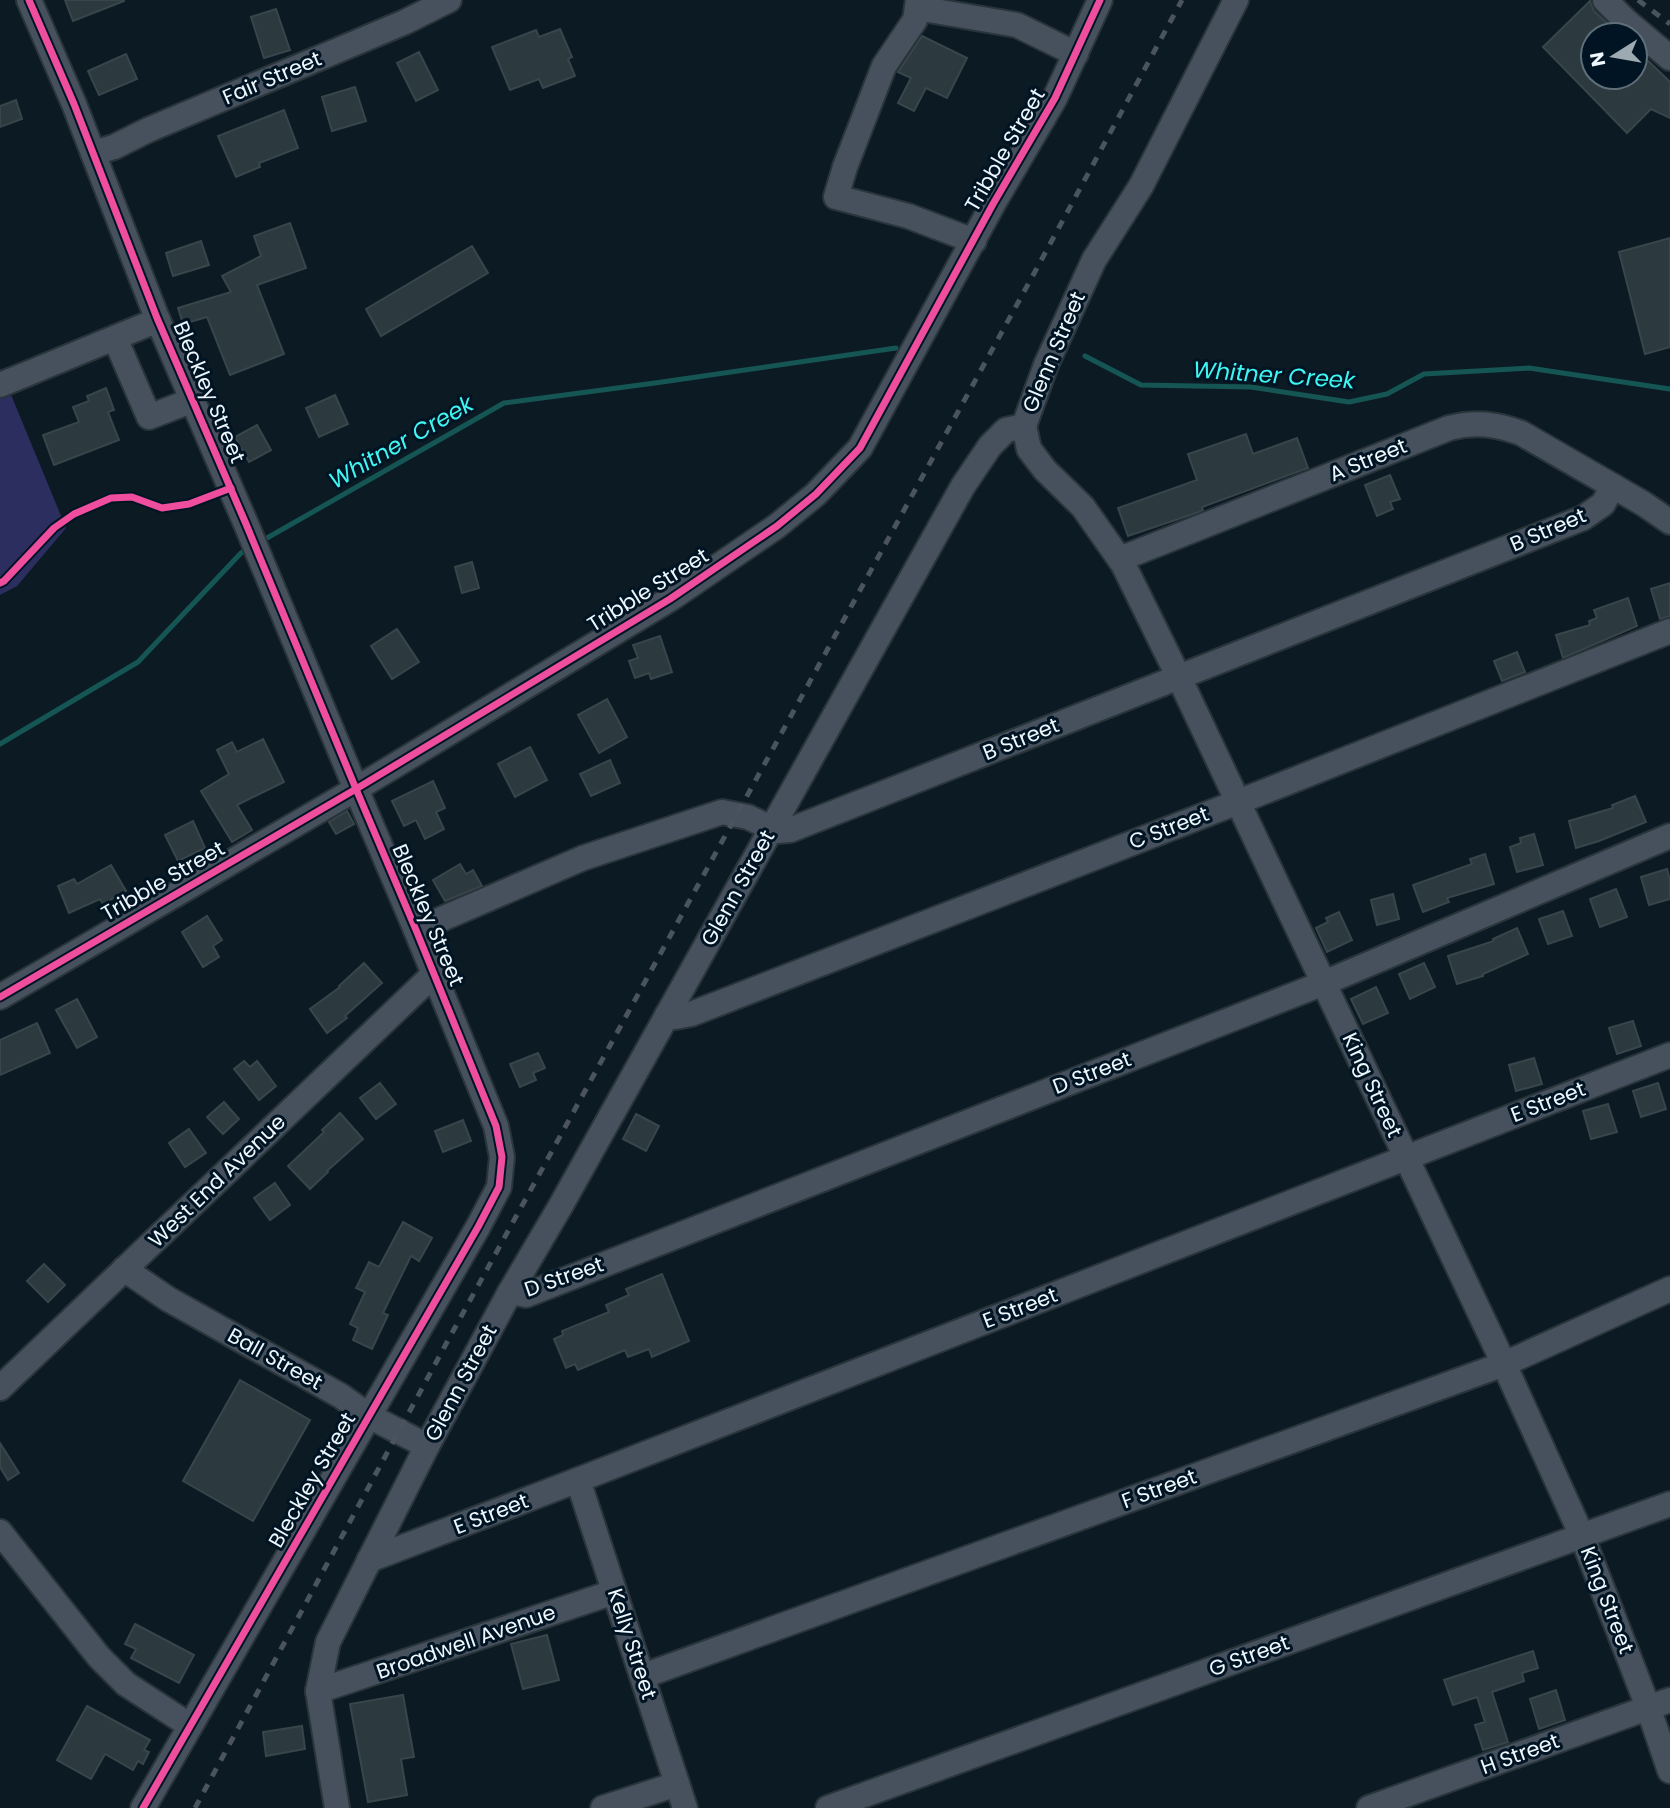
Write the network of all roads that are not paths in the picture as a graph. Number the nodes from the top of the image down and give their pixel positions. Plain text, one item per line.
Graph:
1 (29, 0) edge
2 (1100, 0) edge
3 (1236, 0) edge
4 (1605, 0) edge
5 (445, 1) edge
6 (918, 4) edge
7 (1076, 54) junction
8 (1670, 58) edge
9 (93, 153) junction
10 (974, 241) junction
11 (158, 320) junction
12 (115, 338) junction
13 (0, 385) edge
14 (193, 400) junction
15 (1024, 426) junction
16 (1613, 486) junction
17 (1670, 522) edge
18 (1120, 559) junction
19 (1670, 631) edge
20 (1179, 676) junction
21 (356, 789) junction
22 (1238, 802) junction
23 (771, 829) junction
24 (1670, 836) edge
25 (416, 930) junction
26 (434, 974) junction
27 (1324, 983) junction
28 (0, 997) edge
29 (667, 1015) junction
30 (1670, 1055) edge
31 (1405, 1157) junction
32 (124, 1269) junction
33 (1670, 1289) edge
34 (510, 1292) junction
35 (1504, 1364) junction
36 (0, 1388) edge
37 (369, 1416) junction
38 (427, 1447) junction
39 (578, 1480) junction
40 (1670, 1504) edge
41 (0, 1532) edge
42 (1582, 1536) junction
43 (369, 1560) junction
44 (614, 1592) junction
45 (643, 1676) junction
46 (318, 1691) junction
47 (1659, 1703) edge
48 (190, 1725) junction
49 (1670, 1771) edge
50 (677, 1784) junction
51 (142, 1808) edge
52 (337, 1808) edge
53 (603, 1808) edge
54 (685, 1808) edge
55 (828, 1808) edge
56 (1369, 1808) edge

1 - 9 street, Bleckley Street
2 - 7 street, Tribble Street
3 - 15 street, Glenn Street
4 - 8 street
5 - 9 street, Fair Street
6 - 7 street
6 - 10 street
7 - 10 street, Tribble Street
9 - 11 street, Bleckley Street
10 - 21 street, Tribble Street
11 - 12 street
11 - 14 street, Bleckley Street
12 - 13 street
12 - 14 street
14 - 21 street, Bleckley Street
15 - 18 street, King Street
15 - 23 street, Glenn Street
16 - 17 street, A Street
16 - 18 street, A Street
16 - 20 street, B Street
18 - 20 street, King Street
19 - 22 street, C Street
20 - 22 street, King Street
20 - 23 street, B Street
21 - 25 street, Bleckley Street
21 - 28 street, Tribble Street
22 - 27 street, King Street
22 - 29 street, C Street
23 - 25 street
23 - 29 street, Glenn Street
24 - 27 street, D Street
25 - 26 street, Bleckley Street
26 - 32 street, West End Avenue
26 - 37 street, Bleckley Street
27 - 31 street, King Street
27 - 34 street, D Street
29 - 34 street, Glenn Street
30 - 31 street, E Street
31 - 35 street, King Street
31 - 39 street, E Street
32 - 36 street, West End Avenue
32 - 37 street, Ball Street
33 - 35 street, F Street
34 - 38 street, Glenn Street
35 - 42 street, King Street
35 - 45 street, F Street
37 - 38 street, Ball Street
37 - 48 street, Bleckley Street
38 - 43 street, Glenn Street
39 - 43 street, E Street
39 - 44 street, Kelly Street
40 - 42 street, G Street
41 - 48 street
42 - 47 street, King Street
42 - 55 street, G Street
43 - 46 street, Glenn Street
44 - 45 street, Kelly Street
44 - 46 street, Broadwell Avenue
45 - 50 street, Kelly Street
46 - 52 street, Glenn Street
47 - 49 street, King Street
47 - 56 street, H Street
48 - 51 street, Bleckley Street
50 - 53 street
50 - 54 street, Kelly Street

